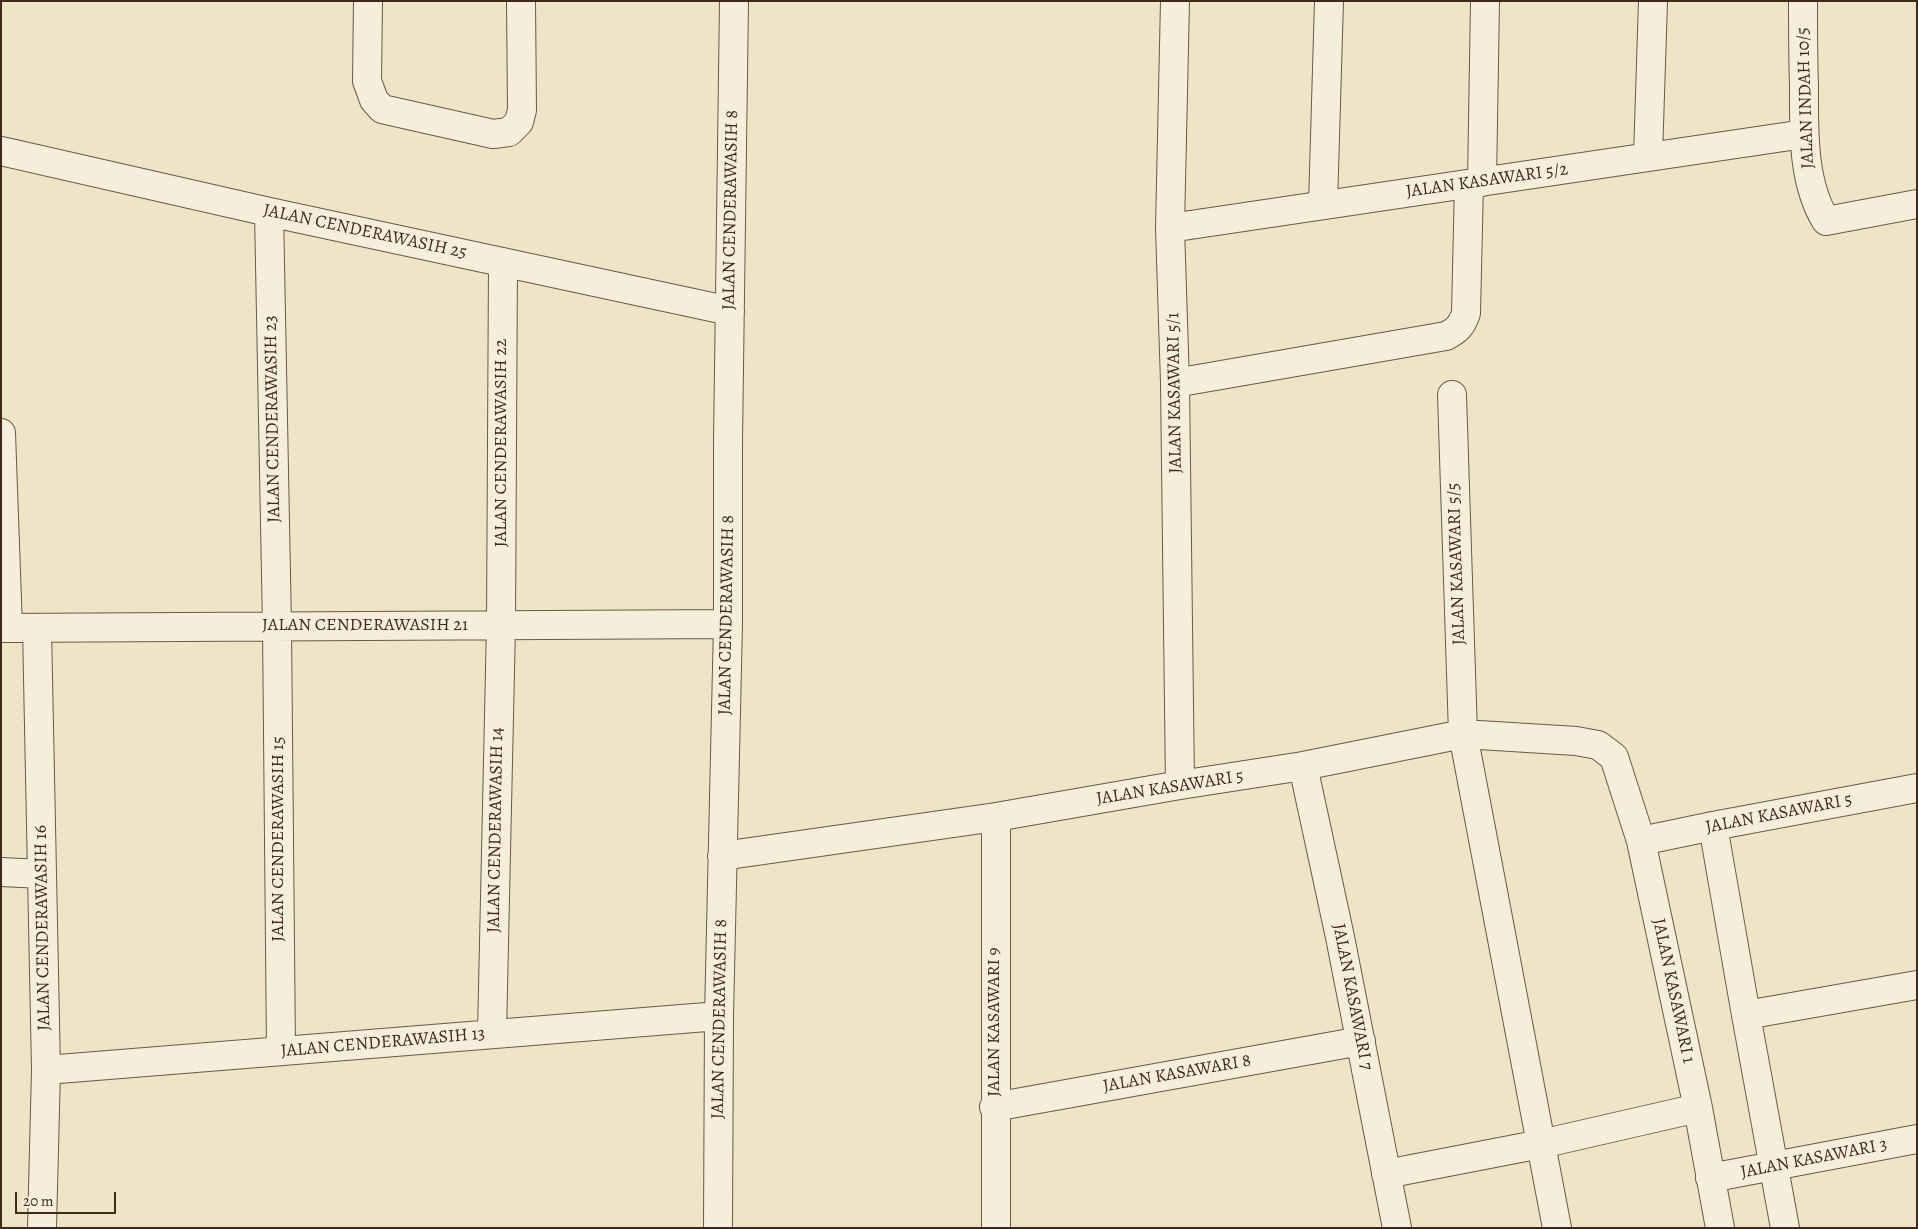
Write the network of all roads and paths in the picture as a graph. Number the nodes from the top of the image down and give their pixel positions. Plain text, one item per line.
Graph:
1 (368, 1) edge
2 (521, 1) edge
3 (734, 1) edge
4 (1175, 1) edge
5 (1329, 1) edge
6 (1485, 1) edge
7 (1653, 1) edge
8 (1803, 1) edge
9 (1804, 134) junction
10 (1, 151) edge
11 (1648, 157) junction
12 (1476, 183) junction
13 (1917, 204) edge
14 (1323, 205) junction
15 (269, 212) junction
16 (1170, 228) junction
17 (503, 262) junction
18 (730, 311) junction
19 (1176, 383) junction
20 (1452, 395) dead end
21 (1, 433) edge
22 (728, 624) junction
23 (501, 625) junction
24 (277, 626) junction
25 (4, 628) edge
26 (37, 628) junction
27 (1463, 734) junction
28 (1614, 757) joint
29 (1303, 766) junction
30 (1180, 785) junction
31 (1917, 788) edge
32 (996, 817) junction
33 (1713, 826) junction
34 (1641, 841) junction
35 (722, 856) junction
36 (1, 872) edge
37 (42, 874) junction
38 (1917, 985) edge
39 (1746, 1015) junction
40 (719, 1016) junction
41 (492, 1034) junction
42 (1361, 1041) junction
43 (280, 1051) junction
44 (46, 1070) junction
45 (994, 1106) junction
46 (1698, 1108) junction
47 (1917, 1139) edge
48 (1541, 1144) junction
49 (1773, 1166) junction
50 (1386, 1174) junction
51 (1710, 1178) junction
52 (42, 1228) edge
53 (718, 1228) edge
54 (996, 1228) edge
55 (1397, 1228) edge
56 (1557, 1228) edge
57 (1720, 1228) edge
58 (1785, 1228) edge

1 - 2 street
3 - 18 street, JALAN CENDERAWASIH 8
4 - 16 street, JALAN KASAWARI 5/1
5 - 14 street
6 - 12 street
7 - 11 street
8 - 9 street, JALAN INDAH 10/5
9 - 11 street, JALAN KASAWARI 5/2
9 - 13 street, JALAN INDAH 10/5
10 - 15 street, JALAN CENDERAWASIH 25
11 - 12 street, JALAN KASAWARI 5/2
12 - 14 street, JALAN KASAWARI 5/2
12 - 19 street
14 - 16 street, JALAN KASAWARI 5/2
15 - 17 street, JALAN CENDERAWASIH 25
15 - 24 street, JALAN CENDERAWASIH 23
16 - 19 street, JALAN KASAWARI 5/1
17 - 18 street, JALAN CENDERAWASIH 25
17 - 23 street, JALAN CENDERAWASIH 22
18 - 22 street, JALAN CENDERAWASIH 8
19 - 30 street, JALAN KASAWARI 5/1
20 - 27 street, JALAN KASAWARI 5/5
21 - 25 street
22 - 23 street, JALAN CENDERAWASIH 21
22 - 35 street, JALAN CENDERAWASIH 8
23 - 24 street, JALAN CENDERAWASIH 21
23 - 41 street, JALAN CENDERAWASIH 14
24 - 26 street, JALAN CENDERAWASIH 21
24 - 43 street, JALAN CENDERAWASIH 15
25 - 26 street, JALAN CENDERAWASIH 21
26 - 37 street, JALAN CENDERAWASIH 16
27 - 28 street, JALAN KASAWARI 5
27 - 29 street, JALAN KASAWARI 5
27 - 48 street, JALAN KASAWARI 5/5
28 - 34 street, JALAN KASAWARI 1
29 - 30 street, JALAN KASAWARI 5
29 - 42 street, JALAN KASAWARI 7
30 - 32 street, JALAN KASAWARI 5
31 - 33 street, JALAN KASAWARI 5
32 - 35 street, JALAN KASAWARI 5
32 - 45 street, JALAN KASAWARI 9
33 - 34 street, JALAN KASAWARI 5
33 - 39 street
34 - 46 street, JALAN KASAWARI 1
35 - 40 street, JALAN CENDERAWASIH 8
36 - 37 street
37 - 44 street, JALAN CENDERAWASIH 16
38 - 39 street
39 - 49 street
40 - 41 street, JALAN CENDERAWASIH 13
40 - 53 street, JALAN CENDERAWASIH 8
41 - 43 street, JALAN CENDERAWASIH 13
42 - 45 street, JALAN KASAWARI 8
42 - 50 street, JALAN KASAWARI 7
43 - 44 street, JALAN CENDERAWASIH 13
44 - 52 street, JALAN CENDERAWASIH 16
45 - 54 street, JALAN KASAWARI 9
46 - 48 street
46 - 51 street, JALAN KASAWARI 1
47 - 49 street, JALAN KASAWARI 3
48 - 50 street
48 - 56 street, JALAN KASAWARI 5/5
49 - 51 street, JALAN KASAWARI 3
49 - 58 street
50 - 55 street, JALAN KASAWARI 7
51 - 57 street, JALAN KASAWARI 1

